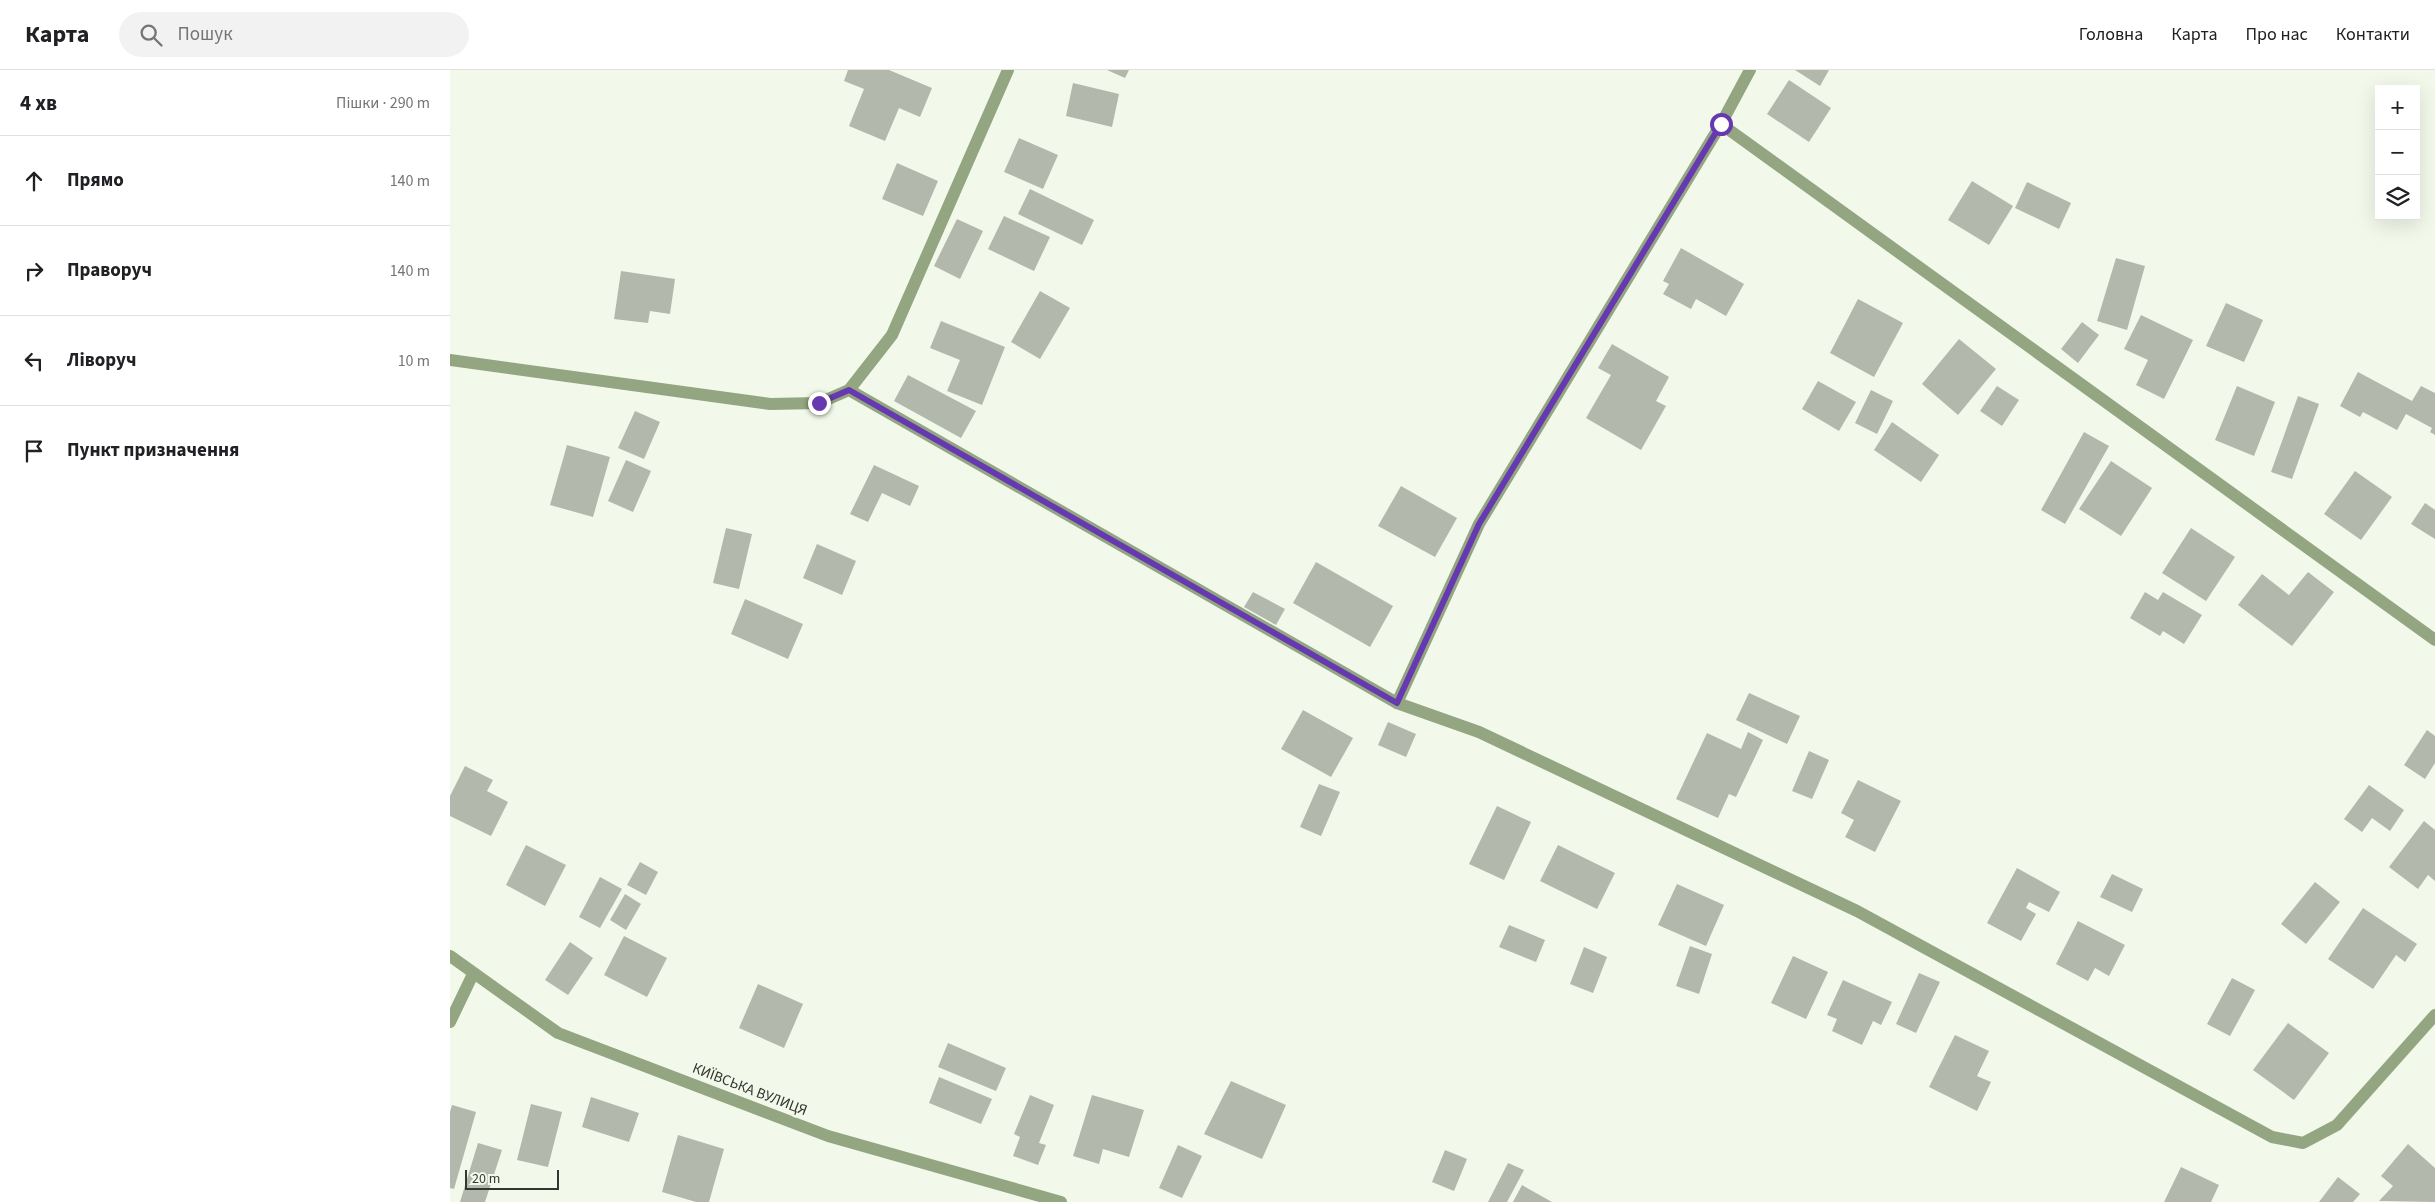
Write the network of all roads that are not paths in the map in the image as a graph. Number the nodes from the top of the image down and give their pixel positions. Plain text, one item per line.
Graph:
1 (1008, 70) edge
2 (1750, 70) edge
3 (1721, 124) junction
4 (450, 360) edge
5 (849, 390) junction
6 (2435, 640) edge
7 (1397, 703) junction
8 (450, 956) edge
9 (473, 974) junction
10 (2435, 1015) edge
11 (450, 1022) edge
12 (1061, 1202) edge

1 - 5 street
2 - 3 street
3 - 6 street
3 - 7 street
4 - 5 street
5 - 7 street
7 - 10 street
8 - 9 street, КИЇВСЬКА ВУЛИЦЯ
9 - 11 street
9 - 12 street, КИЇВСЬКА ВУЛИЦЯ

